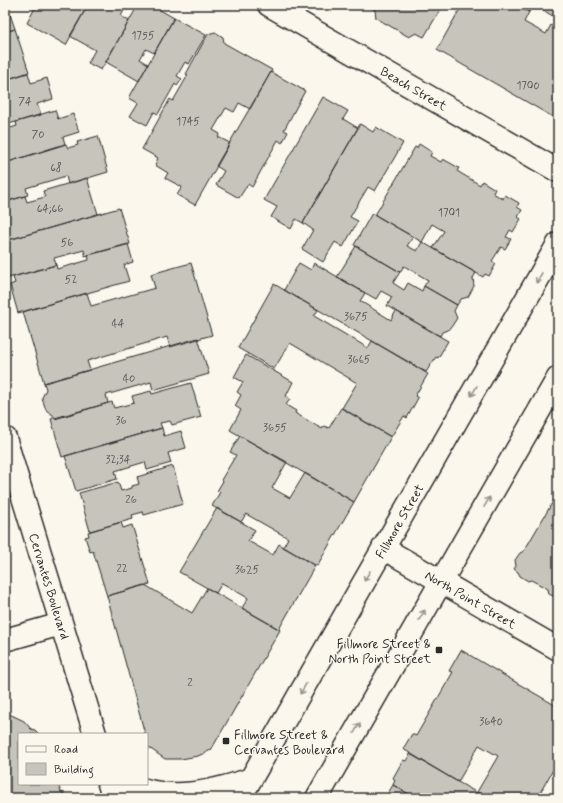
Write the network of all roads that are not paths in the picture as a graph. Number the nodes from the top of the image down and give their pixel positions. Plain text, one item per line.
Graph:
1 (269, 5) edge
2 (558, 171) edge
3 (558, 244) edge
4 (558, 378) edge
5 (5, 438) edge
6 (383, 548) junction
7 (441, 582) junction
8 (61, 624) junction
9 (5, 640) edge
10 (558, 649) edge
11 (94, 733) edge
12 (251, 778) junction
13 (110, 785) edge
14 (132, 785) edge
15 (114, 798) edge
16 (240, 798) edge
17 (317, 798) edge

1 - 2 street, Beach Street
3 -> 6 street, Fillmore Street
7 -> 4 street
5 - 8 street, Cervantes Boulevard
6 - 7 street, North Point Street
6 -> 12 street, Fillmore Street
7 - 10 street, North Point Street
17 -> 7 street
8 - 9 street
8 - 11 street, Cervantes Boulevard
12 - 14 street
12 - 16 street, Fillmore Street
13 - 15 street

